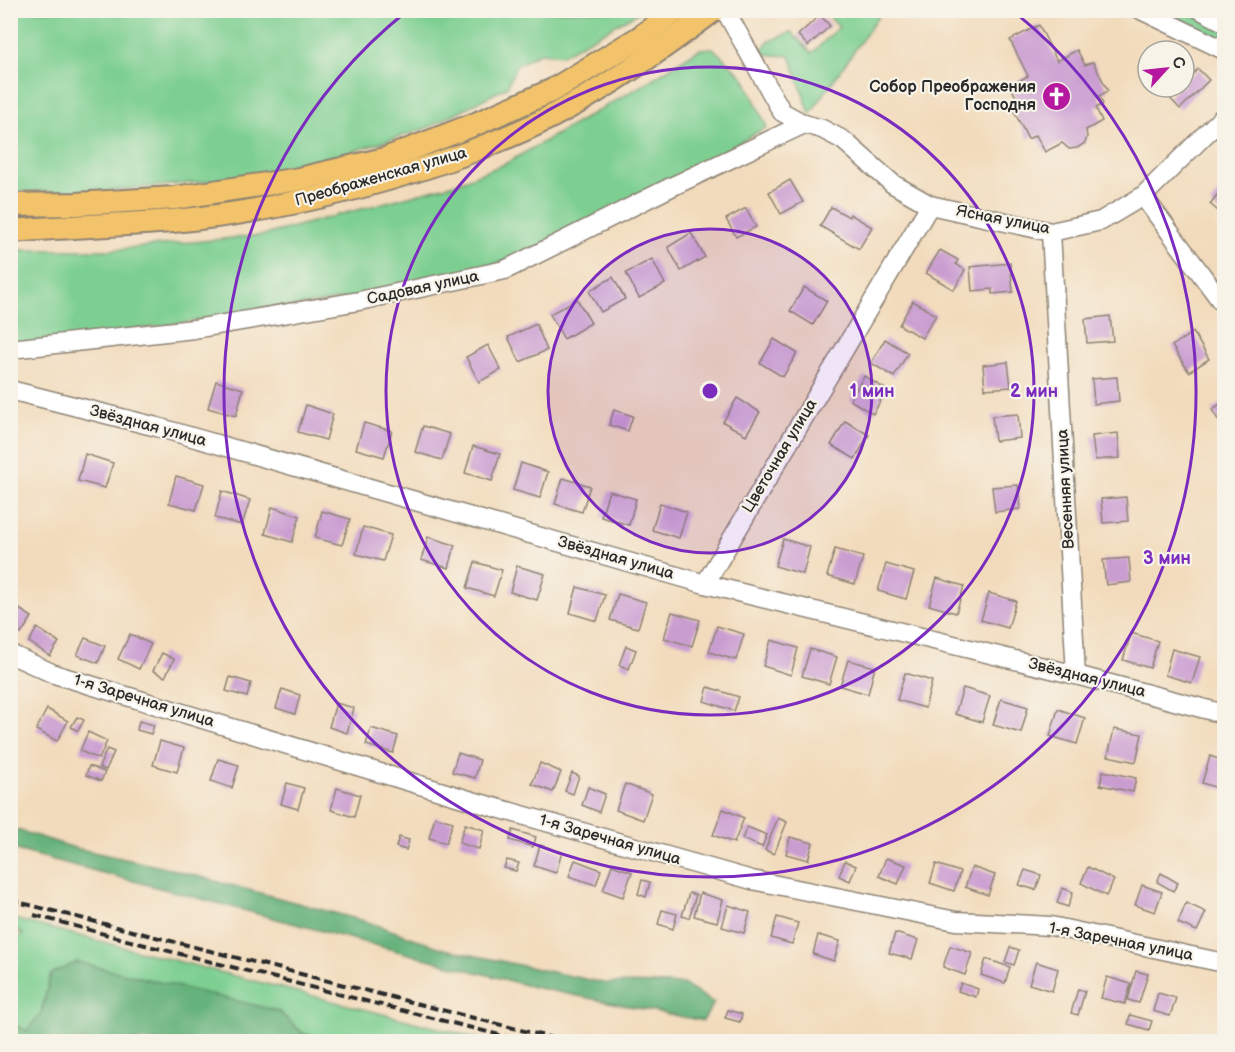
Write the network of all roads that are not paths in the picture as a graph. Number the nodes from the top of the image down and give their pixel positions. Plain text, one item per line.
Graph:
1 (677, 10) edge
2 (714, 10) edge
3 (725, 10) edge
4 (1142, 10) edge
5 (1201, 10) edge
6 (1224, 22) edge
7 (1224, 50) edge
8 (1224, 116) edge
9 (804, 124) junction
10 (1143, 196) junction
11 (10, 205) edge
12 (930, 205) junction
13 (10, 231) edge
14 (1051, 232) junction
15 (1224, 305) edge
16 (10, 348) edge
17 (10, 390) edge
18 (705, 584) junction
19 (10, 654) edge
20 (1076, 675) junction
21 (1224, 714) edge
22 (1224, 963) edge

1 - 11 main road, Преображенская улица
2 - 13 main road, Преображенская улица
3 - 9 street, Ясная улица
4 - 7 street
5 - 6 street
8 - 10 street, Ясная улица
9 - 12 street, Ясная улица
9 - 16 street, Садовая улица
10 - 14 street, Ясная улица
10 - 15 street
12 - 14 street, Ясная улица
12 - 18 street, Цветочная улица
14 - 20 street, Весенняя улица
17 - 18 street, Звёздная улица
18 - 20 street, Звёздная улица
19 - 22 street, 1-я Заречная улица
20 - 21 street, Звёздная улица

